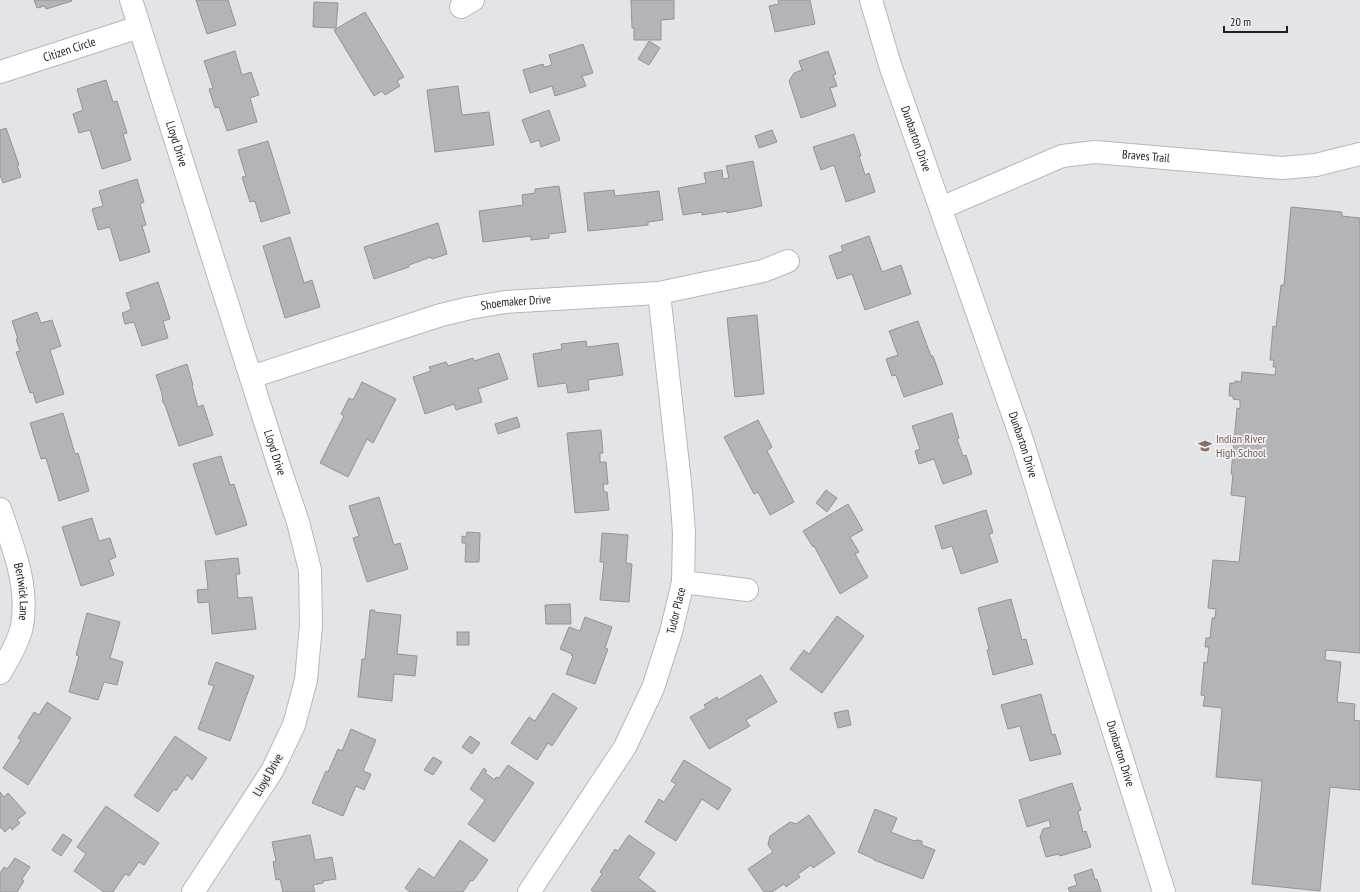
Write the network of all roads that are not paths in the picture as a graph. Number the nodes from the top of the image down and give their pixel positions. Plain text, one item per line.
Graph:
1 (131, 0) edge
2 (871, 0) edge
3 (139, 27) junction
4 (0, 72) edge
5 (1360, 154) edge
6 (941, 208) junction
7 (788, 261) dead end
8 (659, 293) junction
9 (251, 377) junction
10 (0, 509) edge
11 (683, 582) junction
12 (747, 590) dead end
13 (0, 673) edge
14 (193, 892) edge
15 (528, 892) edge
16 (1164, 892) edge

1 - 3 street, Lloyd Drive
2 - 6 street, Dunbarton Drive
3 - 4 street, Citizen Circle
3 - 9 street, Lloyd Drive
5 - 6 street, Braves Trail
6 - 16 street, Dunbarton Drive
7 - 8 street, Shoemaker Drive
8 - 9 street, Shoemaker Drive
8 - 11 street, Tudor Place
9 - 14 street, Lloyd Drive
10 - 13 street, Bertwick Lane
11 - 12 street
11 - 15 street, Tudor Place

